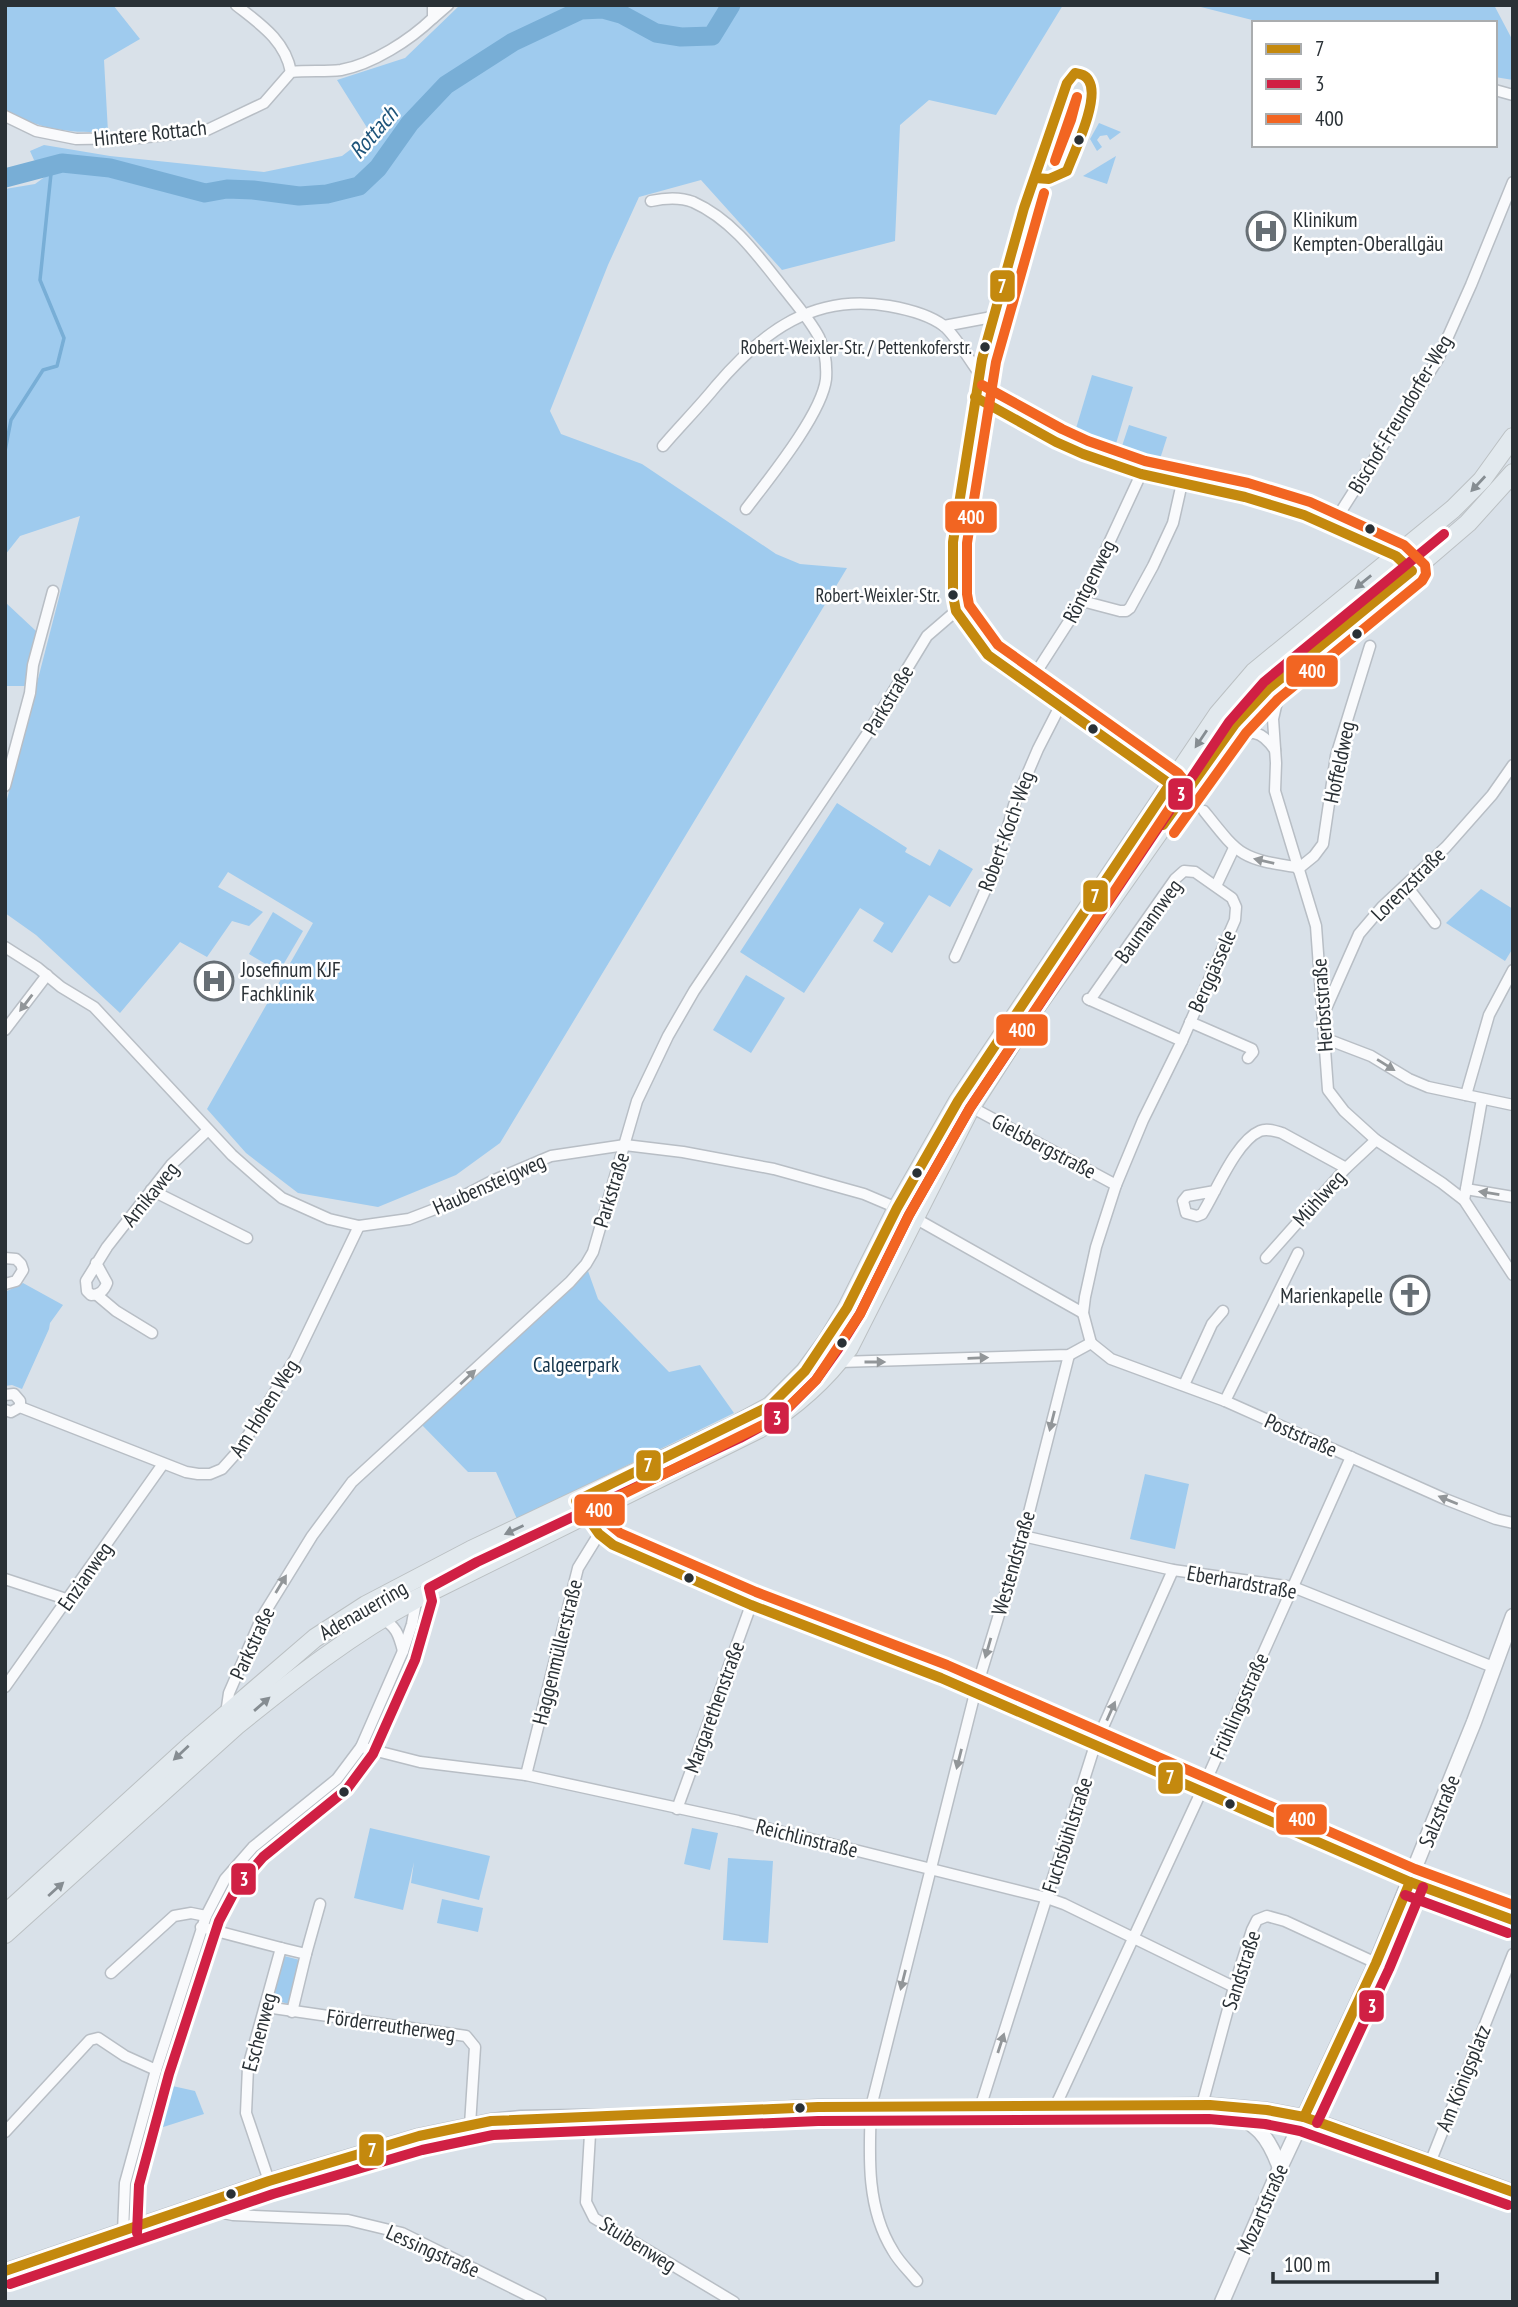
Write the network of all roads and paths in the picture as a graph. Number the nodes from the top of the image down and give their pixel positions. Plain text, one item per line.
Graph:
1 (236, 5) edge
2 (433, 5) edge
3 (448, 5) edge
4 (433, 19) junction
5 (291, 72) junction
6 (1075, 73) dead end
7 (5, 116) edge
8 (1513, 182) edge
9 (651, 201) dead end
10 (804, 313) junction
11 (992, 317) junction
12 (944, 326) junction
13 (979, 373) junction
14 (975, 397) junction
15 (1513, 437) edge
16 (663, 446) dead end
17 (1513, 473) edge
18 (1141, 474) junction
19 (1182, 483) junction
20 (746, 509) dead end
21 (1331, 527) junction
22 (1396, 556) junction
23 (1412, 571) junction
24 (53, 591) dead end
25 (1082, 601) junction
26 (956, 611) junction
27 (1370, 646) dead end
28 (1291, 670) junction
29 (1028, 685) junction
30 (1060, 706) junction
31 (1221, 743) junction
32 (1276, 751) junction
33 (1513, 765) edge
34 (5, 786) edge
35 (1177, 790) junction
36 (1204, 811) dead end
37 (1234, 848) junction
38 (1298, 868) junction
39 (1406, 885) junction
40 (1216, 886) junction
41 (1435, 923) dead end
42 (5, 947) edge
43 (955, 957) dead end
44 (1513, 970) edge
45 (47, 975) junction
46 (1323, 1015) junction
47 (1190, 1022) junction
48 (5, 1030) edge
49 (1324, 1038) junction
50 (1182, 1041) junction
51 (1248, 1058) dead end
52 (1466, 1095) junction
53 (1482, 1099) junction
54 (1513, 1104) edge
55 (971, 1107) junction
56 (208, 1130) junction
57 (1376, 1140) junction
58 (625, 1145) junction
59 (1346, 1168) junction
60 (1116, 1185) junction
61 (151, 1190) junction
62 (1215, 1191) dead end
63 (1465, 1195) junction
64 (1513, 1197) edge
65 (897, 1208) junction
66 (915, 1218) junction
67 (359, 1226) junction
68 (247, 1238) dead end
69 (1298, 1253) dead end
70 (5, 1258) edge
71 (1266, 1258) dead end
72 (96, 1263) junction
73 (1513, 1276) edge
74 (5, 1284) edge
75 (97, 1295) junction
76 (1223, 1311) dead end
77 (1083, 1312) junction
78 (152, 1334) dead end
79 (1091, 1343) junction
80 (1069, 1355) junction
81 (839, 1362) junction
82 (1184, 1385) junction
83 (5, 1395) edge
84 (1225, 1401) junction
85 (20, 1407) junction
86 (5, 1410) edge
87 (1351, 1457) junction
88 (163, 1464) junction
89 (580, 1508) junction
90 (1513, 1523) edge
91 (600, 1534) junction
92 (1023, 1536) junction
93 (1173, 1570) junction
94 (5, 1579) edge
95 (1293, 1587) junction
96 (437, 1589) junction
97 (415, 1590) junction
98 (69, 1600) junction
99 (751, 1605) junction
100 (1513, 1616) edge
101 (380, 1618) junction
102 (412, 1624) junction
103 (1509, 1637) edge
104 (403, 1651) junction
105 (1493, 1667) junction
106 (5, 1687) edge
107 (975, 1693) junction
108 (231, 1719) junction
109 (1095, 1745) junction
110 (361, 1747) junction
111 (526, 1775) junction
112 (1201, 1792) junction
113 (677, 1809) junction
114 (931, 1869) junction
115 (1410, 1882) junction
116 (1047, 1898) junction
117 (320, 1904) dead end
118 (5, 1914) edge
119 (1513, 1920) edge
120 (204, 1921) junction
121 (5, 1934) edge
122 (1133, 1937) junction
123 (281, 1948) junction
124 (306, 1954) junction
125 (1513, 1955) edge
126 (1376, 1964) junction
127 (111, 1973) dead end
128 (1234, 1987) junction
129 (266, 2007) junction
130 (292, 2012) junction
131 (156, 2070) junction
132 (1202, 2105) junction
133 (1223, 2106) junction
134 (871, 2107) junction
135 (1055, 2107) junction
136 (980, 2108) junction
137 (591, 2117) junction
138 (1304, 2117) junction
139 (470, 2125) junction
140 (5, 2132) edge
141 (1430, 2163) junction
142 (1280, 2168) junction
143 (269, 2181) junction
144 (1513, 2192) edge
145 (194, 2207) junction
146 (123, 2232) junction
147 (5, 2271) edge
148 (917, 2281) dead end
149 (1224, 2297) edge
150 (541, 2302) edge
151 (734, 2302) edge
152 (1213, 2302) edge

1 - 5 street
2 - 4 street
3 - 4 street
4 - 5 street
5 - 7 street, Hintere Rottach
6 - 11 street
8 - 21 street, Bischof-Freundorfer-Weg
9 - 10 street
10 - 12 street
10 - 16 street
10 - 20 street
11 - 12 street
11 - 13 street
12 - 13 street
13 - 14 street
14 - 18 street
14 - 26 street
15 -> 22 main road, Adenauerring
17 - 23 main road, Adenauerring
18 - 19 street
18 - 25 street, Röntgenweg
19 - 21 street
19 - 25 street
21 - 22 street
22 - 23 street
22 -> 35 main road, Adenauerring
23 - 28 main road, Adenauerring
24 - 34 street
25 - 29 street, Röntgenweg
26 - 29 street
26 - 58 street, Parkstraße
27 - 38 street, Hoffeldweg
28 - 31 main road, Adenauerring
28 - 32 street, Herbststraße
29 - 30 street
30 - 35 street
30 - 43 street, Robert-Koch-Weg
31 - 32 street
31 - 35 main road, Adenauerring
32 - 38 street, Herbststraße
33 - 39 street, Lorenzstraße
35 - 55 main road, Adenauerring
35 - 65 main road, Adenauerring
36 - 37 street
38 -> 37 street
37 - 40 street
38 - 46 street, Herbststraße
39 - 41 street
39 - 46 street, Lorenzstraße
40 - 47 street, Berggässele
40 - 50 street, Baumannweg
42 - 45 street, Haubensteigweg
44 - 52 street
45 -> 48 street
45 - 56 street, Haubensteigweg
46 - 49 street, Herbststraße
47 - 50 street, Berggässele
47 - 51 street
49 -> 52 street
49 - 57 street, Herbststraße
50 - 60 street
52 - 53 street
53 - 54 street
53 - 63 street
55 - 60 street, Gielsbergstraße
55 - 66 main road, Adenauerring
56 - 61 street, Arnikaweg
56 - 67 street, Haubensteigweg
57 - 59 street, Mühlweg
57 - 63 street, Herbststraße
58 - 65 street, Haubensteigweg
58 - 67 street, Haubensteigweg
108 -> 58 street, Parkstraße
59 - 62 street
59 - 71 street, Mühlweg
60 - 77 street
61 - 68 street
61 - 72 street, Arnikaweg
64 -> 63 street, Herbststraße
63 - 73 street
65 - 66 street, Haubensteigweg
65 - 89 main road, Adenauerring
66 - 77 street, Haubensteigweg
66 - 81 main road, Adenauerring
67 - 88 street, Am Hohen Weg
69 - 84 street
70 - 74 street
72 - 75 street
72 - 75 street, Arnikaweg
75 - 78 street
76 - 82 street
77 - 79 street
79 - 80 street
79 - 82 street, Poststraße
81 -> 80 street
80 -> 92 street, Westendstraße
81 - 89 main road, Adenauerring
82 - 84 street, Poststraße
83 - 85 street, Am Hohen Weg
84 - 87 street, Poststraße
85 - 86 street
85 - 88 street, Am Hohen Weg
90 -> 87 street, Poststraße
87 - 95 street, Frühlingsstraße
88 - 98 street, Enzianweg
89 - 91 street
89 - 96 main road, Adenauerring
89 -> 97 main road, Adenauerring
91 - 99 street
91 - 111 street, Haggenmüllerstraße
92 - 93 street, Eberhardstraße
92 -> 107 street, Westendstraße
93 - 95 street, Eberhardstraße
109 -> 93 street, Fuchsbühlstraße
94 - 98 street
95 - 105 street, Eberhardstraße
95 - 112 street, Frühlingsstraße
96 - 97 main road, Adenauerring
96 - 102 street
97 - 101 main road, Adenauerring
97 - 102 street
97 - 108 main road, Adenauerring
98 - 106 street, Enzianweg
99 - 107 street
99 - 113 street, Margarethenstraße
100 - 103 street, Salzstraße
101 - 104 street
108 -> 101 main road, Adenauerring
102 - 104 street
103 - 105 street, Salzstraße
104 - 110 street
105 - 115 street, Salzstraße
107 - 109 street
107 -> 114 street, Westendstraße
108 -> 118 main road, Adenauerring
121 -> 108 main road, Adenauerring
109 - 112 street
109 - 116 street, Fuchsbühlstraße
110 - 111 street, Reichlinstraße
110 - 120 street
111 - 113 street, Reichlinstraße
112 - 115 street
112 - 122 street, Frühlingsstraße
113 - 114 street, Reichlinstraße
114 - 116 street, Reichlinstraße
114 -> 134 street, Westendstraße
115 - 119 street
115 - 126 street, Salzstraße
116 - 122 street, Reichlinstraße
136 -> 116 street, Fuchsbühlstraße
117 - 124 street, Eschenweg
120 - 123 street
120 - 127 street
120 - 131 street
122 - 128 street, Reichlinstraße
122 - 135 street, Frühlingsstraße
123 - 124 street
123 - 129 street, Eschenweg
124 - 130 street, Eschenweg
125 - 141 street, Am Königsplatz
126 - 128 street, Sandstraße
126 - 138 street, Salzstraße
128 - 132 street, Sandstraße
129 - 130 street, Förderreutherweg
129 - 143 street, Eschenweg
130 - 139 street, Förderreutherweg
131 - 140 street
131 - 146 street
132 - 133 street
132 - 135 street
133 - 138 street
133 - 142 street
134 - 136 street
134 - 137 street
134 - 148 street, Westendstraße
135 - 136 street
137 - 139 street
137 - 151 street, Stuibenweg
138 - 141 street
138 - 142 street, Mozartstraße
139 - 143 street
141 - 144 street
142 - 149 street, Mozartstraße
143 - 145 street
145 - 146 street
145 - 150 street, Lessingstraße
146 - 147 street
149 - 152 street

